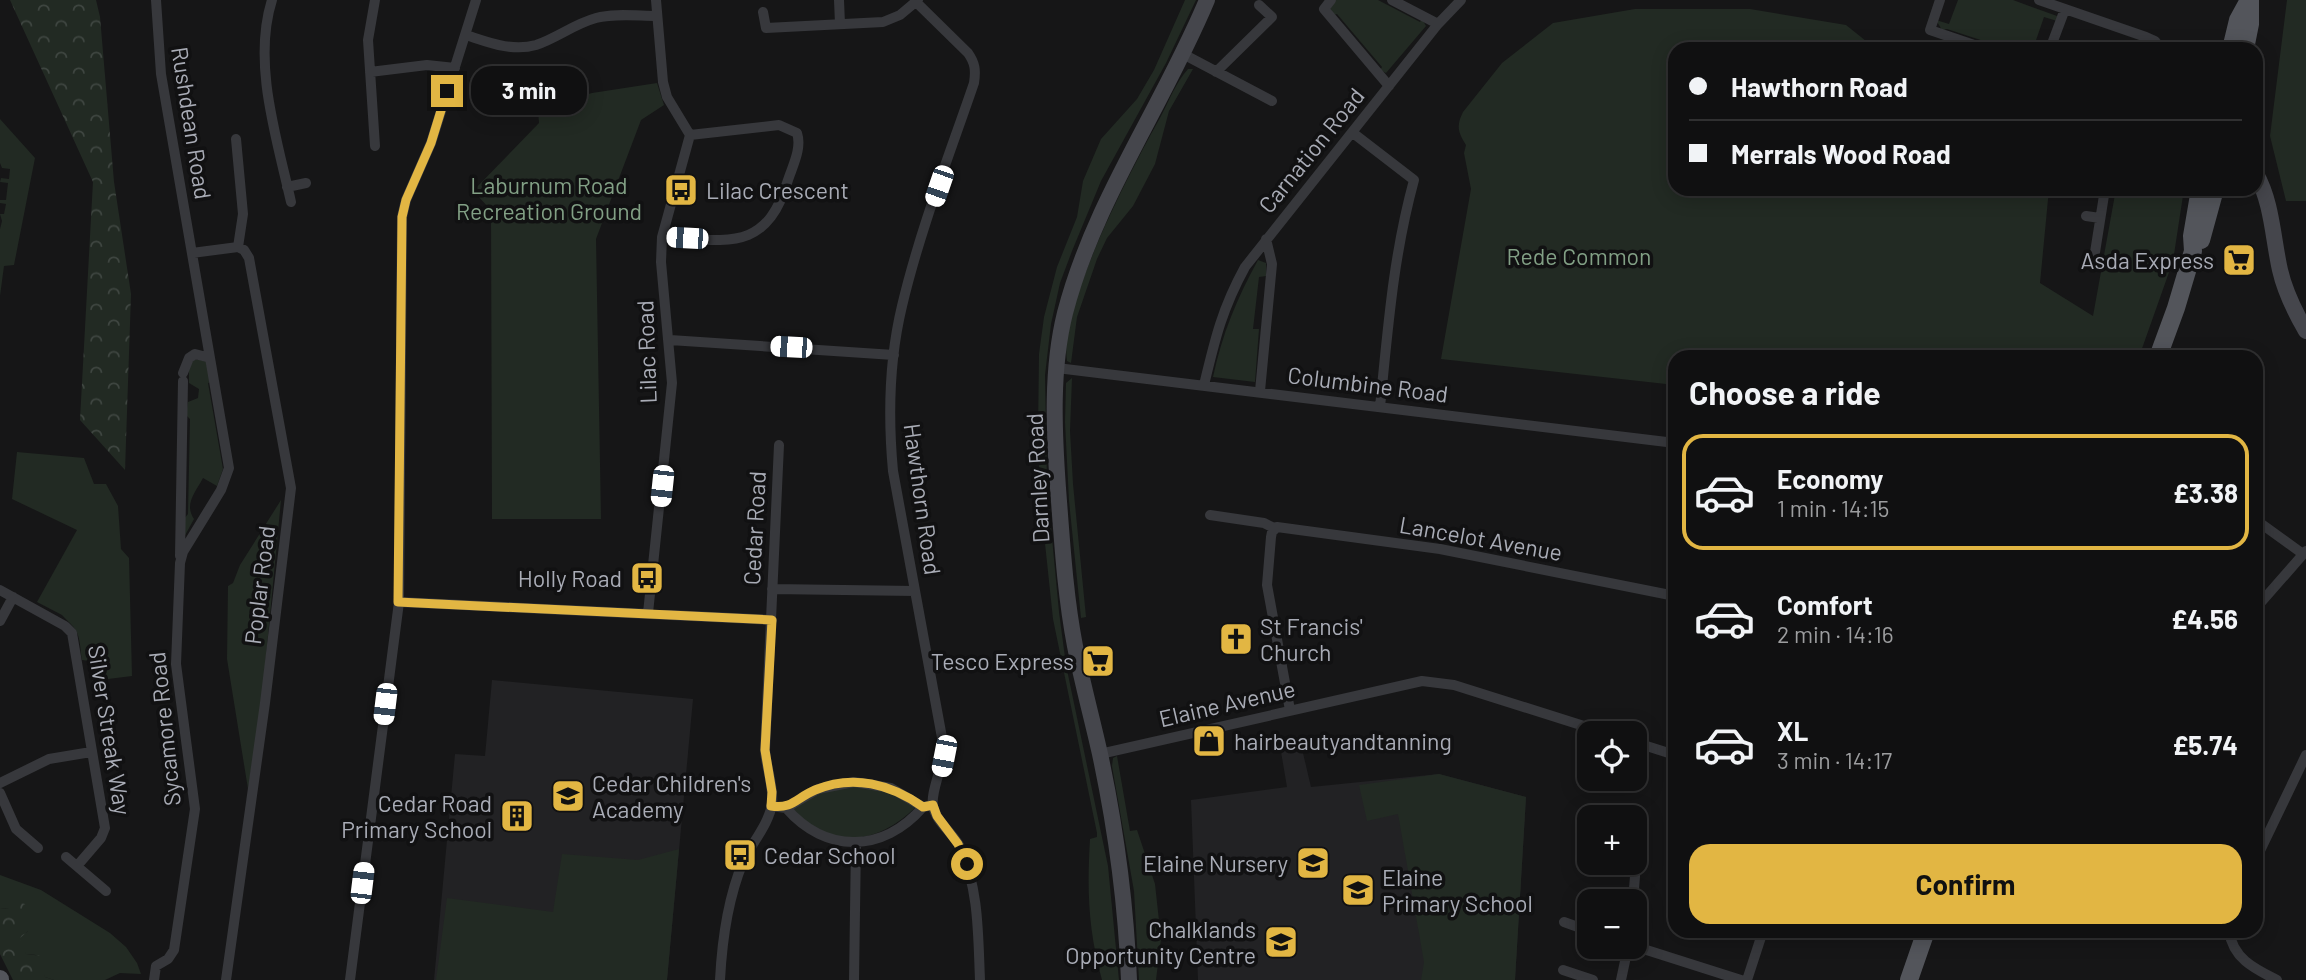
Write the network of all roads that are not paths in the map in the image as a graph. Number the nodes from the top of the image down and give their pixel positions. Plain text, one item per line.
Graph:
1 (156, 0) edge
2 (272, 0) edge
3 (375, 0) edge
4 (476, 0) edge
5 (656, 0) edge
6 (839, 0) edge
7 (1207, 0) edge
8 (1331, 0) edge
9 (1392, 0) edge
10 (1461, 0) edge
11 (1940, 0) edge
12 (2039, 0) edge
13 (2250, 0) edge
14 (917, 1) edge
15 (1259, 5) dead end
16 (2065, 9) junction
17 (763, 12) dead end
18 (657, 16) junction
19 (840, 24) junction
20 (1438, 24) junction
21 (466, 35) junction
22 (1963, 42) edge
23 (2053, 42) edge
24 (2156, 42) edge
25 (2233, 42) edge
26 (2246, 42) edge
27 (1183, 54) junction
28 (455, 68) junction
29 (370, 72) junction
30 (1216, 72) junction
31 (1389, 86) junction
32 (1272, 100) dead end
33 (1353, 133) junction
34 (690, 135) junction
35 (236, 139) dead end
36 (375, 146) dead end
37 (306, 183) dead end
38 (287, 187) junction
39 (2104, 196) edge
40 (2199, 196) edge
41 (2213, 196) edge
42 (2262, 196) edge
43 (291, 202) dead end
44 (2086, 216) dead end
45 (2100, 218) junction
46 (662, 237) junction
47 (1266, 239) junction
48 (238, 247) junction
49 (2193, 251) junction
50 (192, 253) junction
51 (2093, 265) dead end
52 (2306, 331) edge
53 (670, 340) junction
54 (2161, 350) edge
55 (894, 355) junction
56 (210, 358) junction
57 (1057, 368) junction
58 (1204, 385) junction
59 (1260, 391) junction
60 (1380, 407) junction
61 (1668, 442) edge
62 (779, 445) dead end
63 (1210, 515) dead end
64 (2263, 525) edge
65 (1277, 527) junction
66 (2304, 553) edge
67 (180, 563) junction
68 (772, 589) junction
69 (0, 590) edge
70 (915, 591) junction
71 (1668, 595) edge
72 (13, 597) junction
73 (2263, 600) edge
74 (398, 602) junction
75 (648, 613) junction
76 (772, 620) junction
77 (0, 621) edge
78 (1290, 710) junction
79 (1577, 724) edge
80 (1647, 746) edge
81 (91, 752) junction
82 (1668, 753) edge
83 (1100, 754) junction
84 (2306, 755) edge
85 (0, 783) edge
86 (0, 793) edge
87 (771, 806) junction
88 (928, 806) junction
89 (786, 808) junction
90 (856, 842) junction
91 (2263, 844) edge
92 (38, 848) dead end
93 (66, 857) dead end
94 (77, 866) junction
95 (106, 891) dead end
96 (1564, 922) dead end
97 (1577, 927) edge
98 (1761, 938) edge
99 (1924, 938) edge
100 (2231, 938) edge
101 (1647, 950) edge
102 (1625, 959) edge
103 (1563, 970) dead end
104 (154, 980) edge
105 (226, 980) edge
106 (350, 980) edge
107 (720, 980) edge
108 (854, 980) edge
109 (980, 980) edge
110 (1129, 980) edge
111 (1593, 980) edge
112 (1621, 980) edge
113 (1741, 980) edge
114 (1747, 980) edge
115 (1909, 980) edge
116 (2277, 980) edge

1 - 50 street, Rushdean Road
2 - 38 street
3 - 29 street
4 - 21 street
5 - 18 street
6 - 19 street
7 - 27 street, Darnley Road
8 - 31 street, Carnation Road
9 - 20 street
10 - 20 street, Carnation Road
11 - 22 street
12 - 16 street
13 - 25 main road
13 - 26 main road
14 - 19 street
14 - 55 street, Hawthorn Road
15 - 30 street
16 - 23 street
16 - 24 street
17 - 19 street
18 - 21 street
18 - 34 street
20 - 31 street, Carnation Road
21 - 28 street
27 - 30 street
27 - 57 street, Darnley Road
28 - 29 street
28 - 74 street
29 - 36 street
30 - 32 street
31 - 33 street, Carnation Road
33 - 47 street, Carnation Road
33 - 60 street
34 - 46 street, Lilac Road
34 - 46 street
35 - 48 street
37 - 38 street
38 - 43 street
39 - 45 street
40 - 49 main road
41 - 49 main road
42 - 52 street
44 - 45 street
45 - 51 street
46 - 53 street, Lilac Road
47 - 58 street, Carnation Road
47 - 59 street, Carnation Road
48 - 50 street
48 - 105 street, Poplar Road
49 - 54 main road
50 - 56 street, Sycamore Road
53 - 55 street
53 - 75 street, Lilac Road
55 - 70 street, Hawthorn Road
56 - 67 street, Sycamore Road
56 - 67 street, Sycamore Road
57 - 58 street, Columbine Road
57 - 83 street, Darnley Road
58 - 59 street, Columbine Road
59 - 60 street, Columbine Road
60 - 61 street, Columbine Road
62 - 68 street, Cedar Road
63 - 65 street, Lancelot Avenue
64 - 66 street
65 - 71 street, Lancelot Avenue
65 - 78 street
66 - 73 street
67 - 104 street, Sycamore Road
68 - 70 street
68 - 76 street, Cedar Road
69 - 72 street, Silver Streak Way
70 - 88 street, Hawthorn Road
72 - 77 street
72 - 81 street, Silver Streak Way
74 - 75 street
74 - 106 street
75 - 76 street
76 - 87 street, Cedar Road
78 - 79 street, Elaine Avenue
78 - 83 street, Elaine Avenue
80 - 82 street
81 - 85 street
81 - 94 street, Silver Streak Way
83 - 110 street, Darnley Road
84 - 91 street
86 - 92 street
87 - 89 street
87 - 107 street
88 - 89 street
88 - 90 street
88 - 109 street
89 - 90 street
90 - 108 street
93 - 94 street
94 - 95 street
96 - 97 street
98 - 114 street
99 - 115 main road
100 - 116 street
101 - 113 street
102 - 112 street
103 - 111 street

